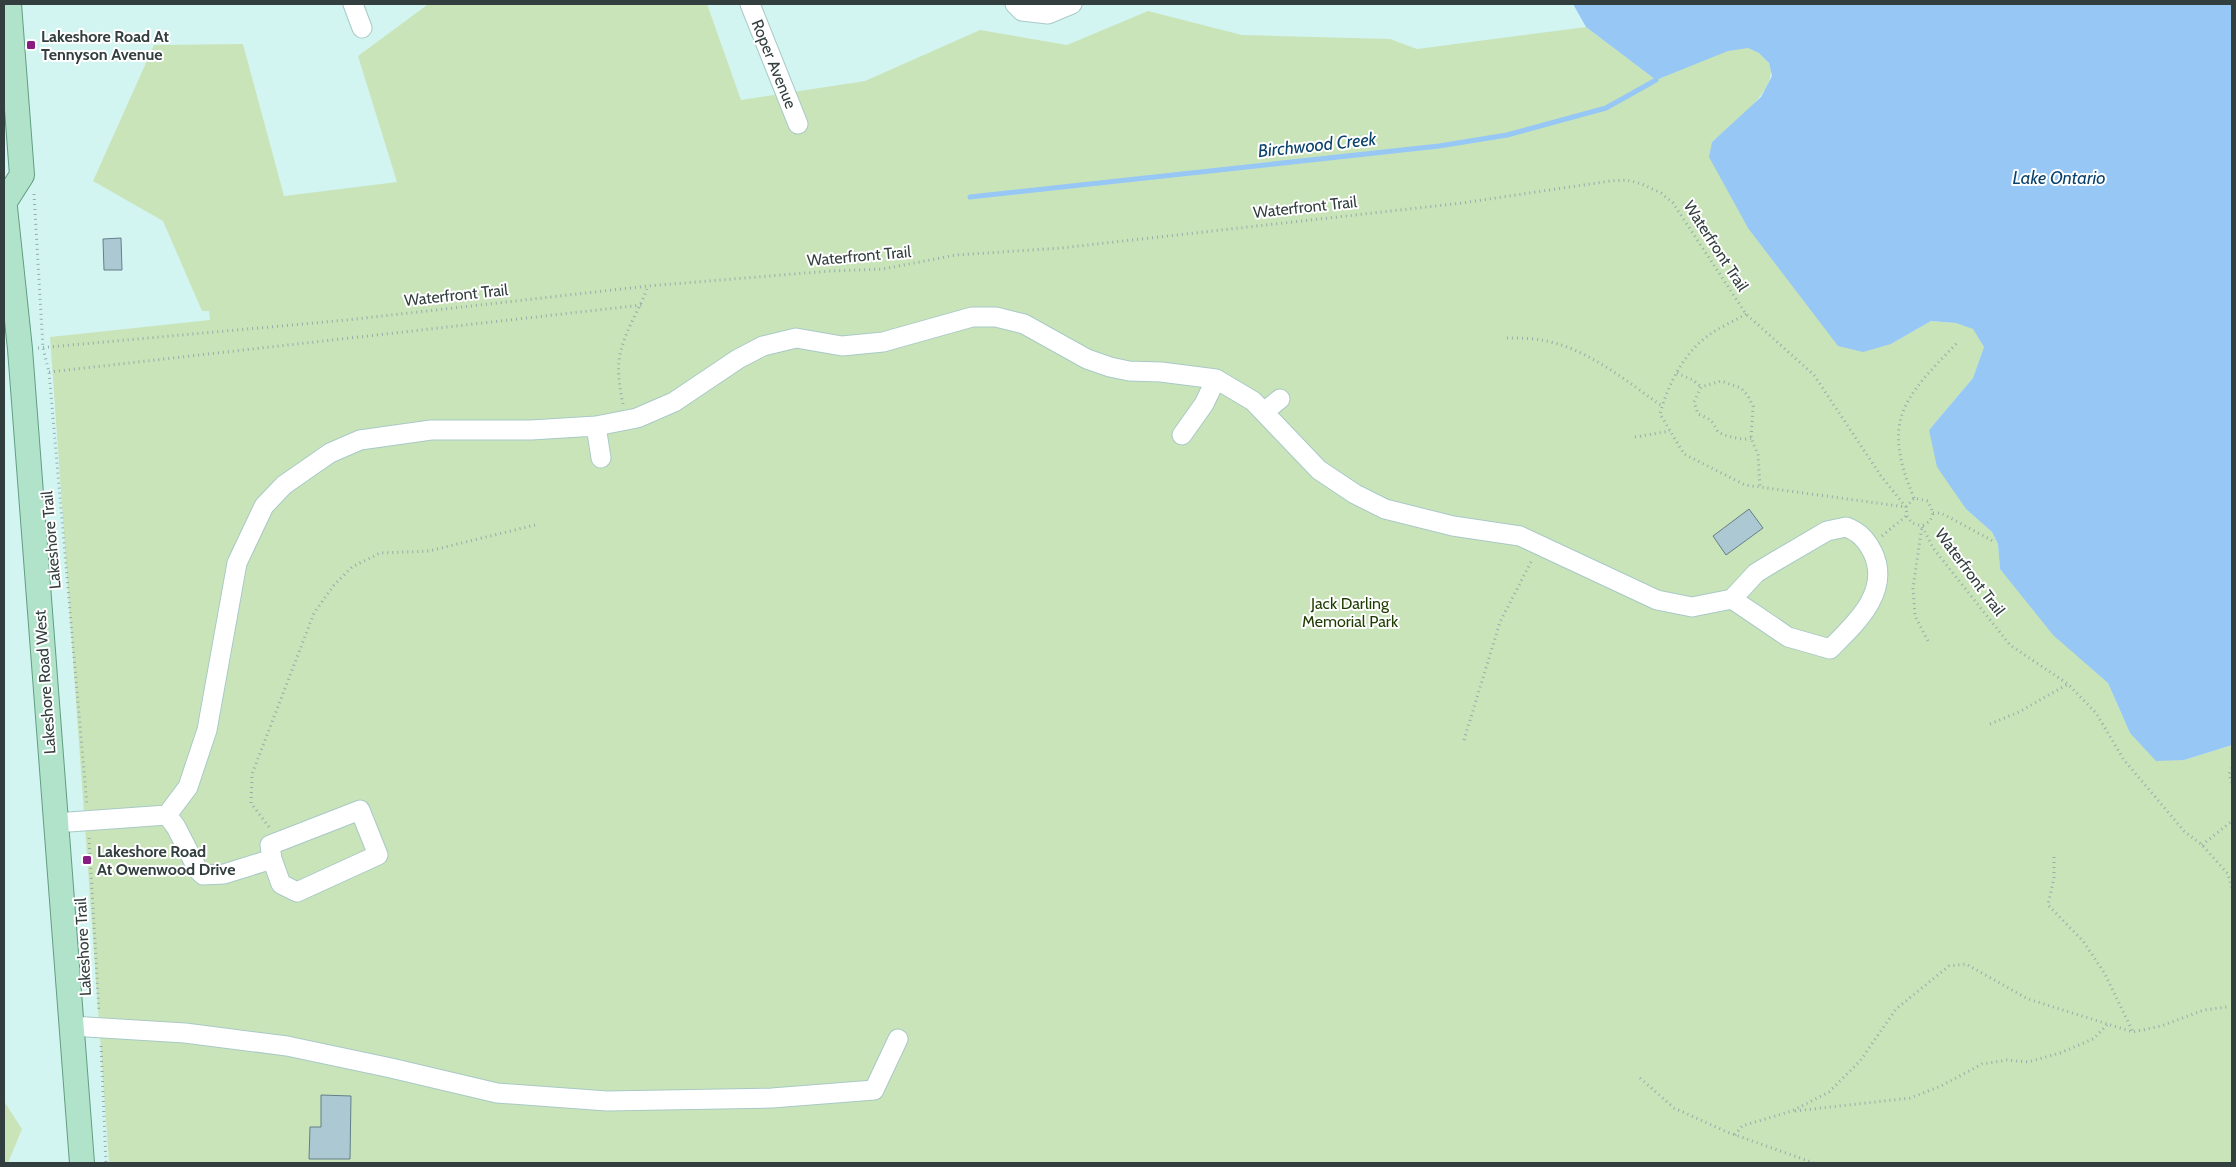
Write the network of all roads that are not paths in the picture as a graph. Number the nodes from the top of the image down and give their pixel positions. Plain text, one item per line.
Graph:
1 (9, 4) edge
2 (353, 4) edge
3 (750, 4) edge
4 (1072, 4) edge
5 (1019, 8) edge
6 (362, 28) dead end
7 (798, 124) dead end
8 (5, 199) edge
9 (1216, 379) junction
10 (1280, 399) dead end
11 (1264, 412) junction
12 (596, 426) junction
13 (1182, 435) dead end
14 (600, 458) dead end
15 (1732, 599) junction
16 (167, 815) junction
17 (55, 823) junction
18 (272, 859) junction
19 (71, 1026) junction
20 (898, 1039) dead end
21 (82, 1163) edge

1 - 8 main road, Lakeshore Road West
2 - 6 street
3 - 7 street, Roper Avenue
4 - 5 street
8 - 17 main road, Lakeshore Road West
9 - 11 street
9 - 12 street
9 - 13 street
10 - 11 street
11 - 15 street
12 - 14 street
12 - 16 street
15 - 15 street
16 - 17 street
16 - 18 street
17 - 19 main road, Lakeshore Road West
18 - 18 street
19 - 20 street
19 - 21 main road, Lakeshore Road West

